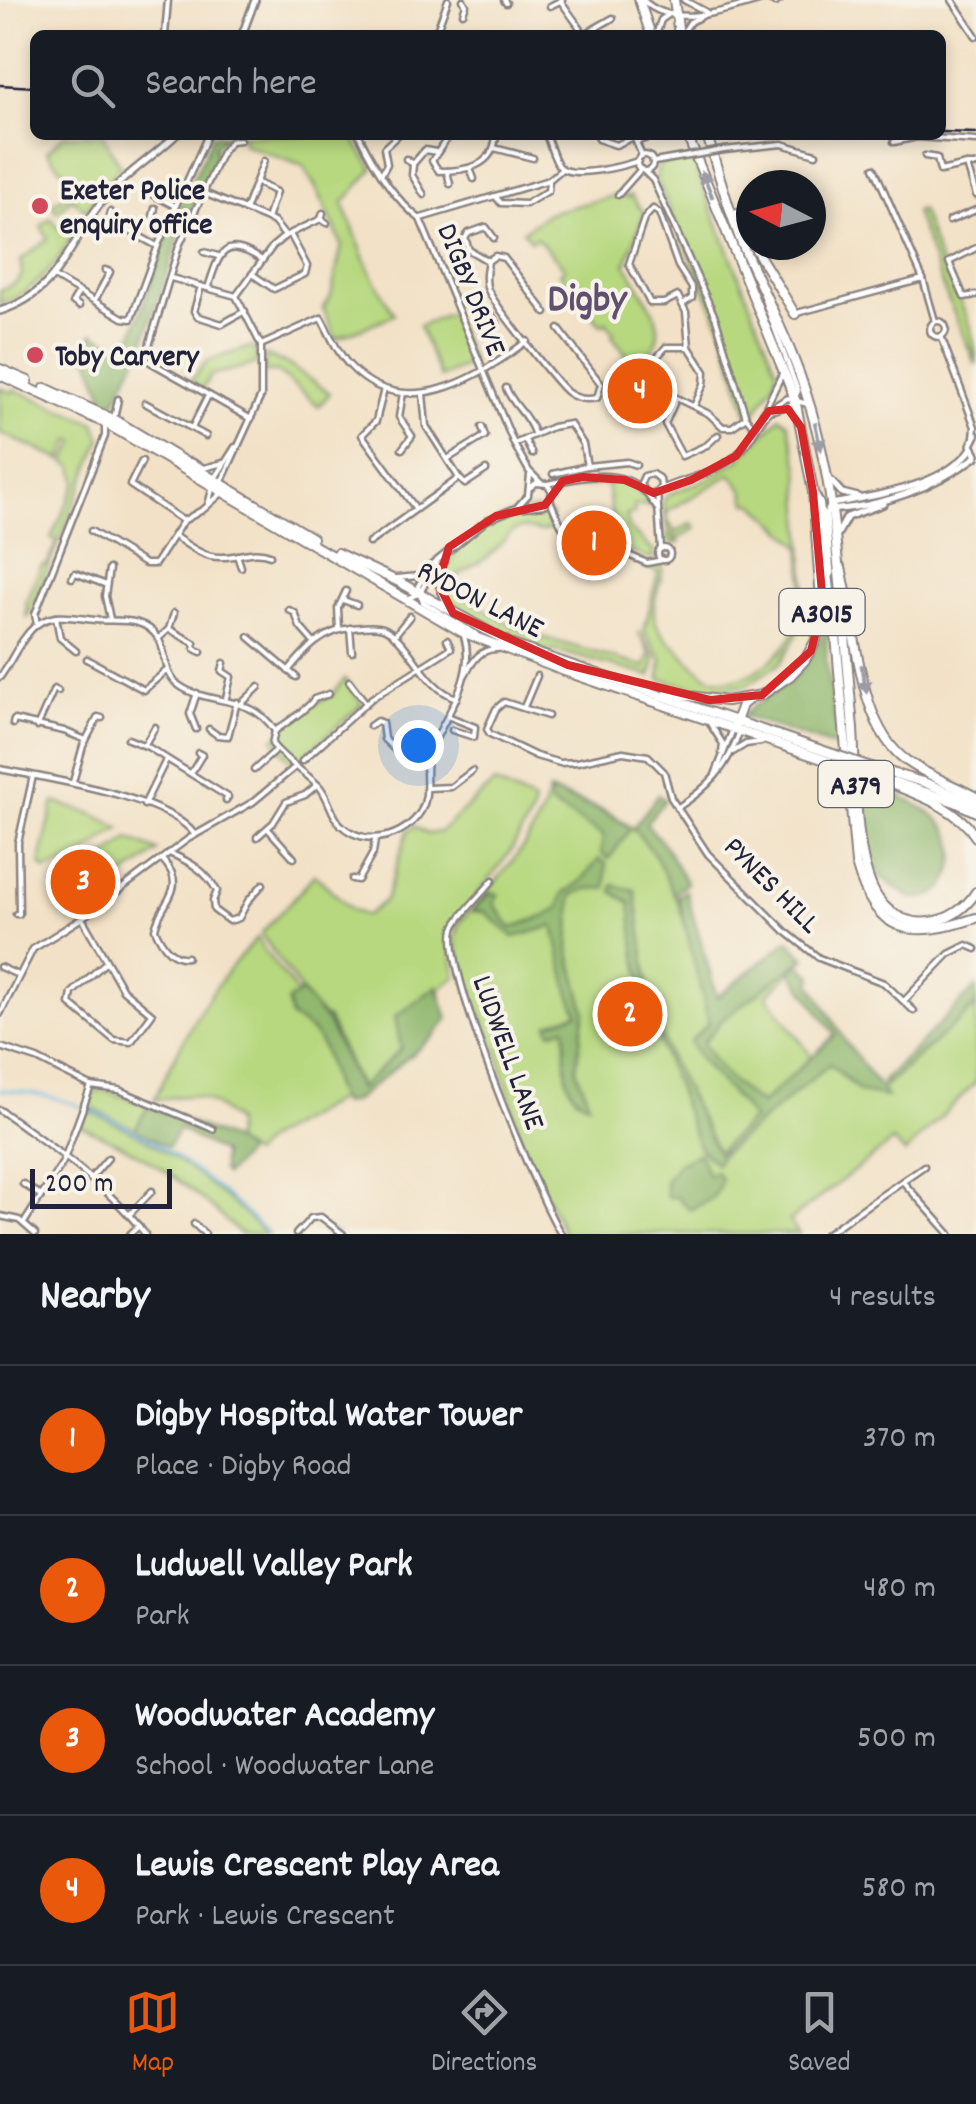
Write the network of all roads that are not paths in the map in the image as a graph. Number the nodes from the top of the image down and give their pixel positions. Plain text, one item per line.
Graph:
1 (168, 0) edge
2 (254, 0) edge
3 (448, 0) edge
4 (463, 0) edge
5 (561, 0) edge
6 (641, 0) edge
7 (674, 0) edge
8 (684, 0) edge
9 (762, 0) edge
10 (769, 0) edge
11 (780, 0) edge
12 (952, 0) edge
13 (550, 6) dead end
14 (462, 13) dead end
15 (708, 13) junction
16 (672, 15) junction
17 (609, 22) dead end
18 (165, 30) edge
19 (244, 30) edge
20 (438, 30) edge
21 (581, 30) edge
22 (594, 30) edge
23 (652, 30) edge
24 (656, 30) edge
25 (679, 30) edge
26 (684, 30) edge
27 (976, 36) edge
28 (946, 139) edge
29 (170, 140) edge
30 (206, 140) edge
31 (240, 140) dead end
32 (362, 140) edge
33 (393, 140) edge
34 (444, 140) edge
35 (495, 140) edge
36 (548, 140) edge
37 (600, 140) edge
38 (625, 140) edge
39 (641, 140) edge
40 (690, 140) edge
41 (709, 140) edge
42 (906, 140) edge
43 (638, 141) joint
44 (976, 141) edge
45 (605, 142) junction
46 (894, 142) dead end
47 (494, 148) junction
48 (602, 150) dead end
49 (436, 152) junction
50 (816, 154) dead end
51 (925, 156) dead end
52 (524, 157) junction
53 (532, 158) dead end
54 (640, 158) junction
55 (406, 160) dead end
56 (264, 161) dead end
57 (413, 164) junction
58 (652, 164) junction
59 (522, 165) dead end
60 (967, 165) junction
61 (976, 165) edge
62 (623, 166) junction
63 (186, 167) dead end
64 (470, 168) junction
65 (874, 168) dead end
66 (562, 169) junction
67 (641, 170) junction
68 (447, 171) junction
69 (940, 171) junction
70 (192, 173) junction
71 (382, 173) junction
72 (474, 179) dead end
73 (942, 179) dead end
74 (549, 180) junction
75 (654, 180) junction
76 (256, 182) junction
77 (450, 184) dead end
78 (157, 190) dead end
79 (726, 192) junction
80 (204, 193) junction
81 (618, 195) dead end
82 (976, 195) edge
83 (424, 196) dead end
84 (495, 196) junction
85 (176, 207) junction
86 (155, 208) dead end
87 (245, 210) junction
88 (976, 210) edge
89 (110, 212) dead end
90 (736, 212) edge
91 (420, 218) junction
92 (108, 219) junction
93 (267, 219) junction
94 (949, 221) dead end
95 (468, 222) dead end
96 (327, 223) dead end
97 (102, 226) dead end
98 (166, 228) junction
99 (471, 232) junction
100 (288, 235) junction
101 (494, 238) dead end
102 (159, 247) junction
103 (976, 248) edge
104 (204, 252) dead end
105 (218, 256) junction
106 (262, 260) junction
107 (762, 260) edge
108 (488, 262) junction
109 (110, 272) dead end
110 (252, 274) junction
111 (54, 277) junction
112 (171, 278) junction
113 (922, 279) junction
114 (201, 286) junction
115 (762, 287) junction
116 (208, 288) junction
117 (79, 292) junction
118 (976, 295) edge
119 (236, 296) junction
120 (95, 300) junction
121 (74, 303) dead end
122 (684, 304) junction
123 (540, 306) junction
124 (502, 310) junction
125 (0, 311) edge
126 (534, 311) dead end
127 (245, 312) junction
128 (546, 313) dead end
129 (794, 314) joint
130 (493, 318) dead end
131 (936, 321) junction
132 (559, 329) dead end
133 (564, 336) junction
134 (941, 336) junction
135 (527, 341) junction
136 (558, 342) dead end
137 (260, 345) junction
138 (689, 347) junction
139 (782, 364) junction
140 (647, 368) dead end
141 (0, 372) edge
142 (483, 372) junction
143 (506, 388) dead end
144 (384, 389) junction
145 (660, 390) dead end
146 (403, 393) junction
147 (423, 394) junction
148 (208, 396) junction
149 (676, 399) junction
150 (795, 399) junction
151 (145, 403) dead end
152 (524, 403) dead end
153 (810, 405) junction
154 (694, 406) junction
155 (517, 408) junction
156 (784, 408) junction
157 (769, 411) junction
158 (98, 412) junction
159 (746, 417) junction
160 (251, 419) junction
161 (760, 419) junction
162 (115, 420) junction
163 (105, 422) junction
164 (482, 427) dead end
165 (192, 428) junction
166 (754, 428) junction
167 (802, 428) junction
168 (975, 432) edge
169 (535, 434) junction
170 (718, 435) dead end
171 (206, 436) dead end
172 (242, 438) junction
173 (524, 440) junction
174 (514, 444) junction
175 (402, 449) dead end
176 (975, 453) edge
177 (532, 454) dead end
178 (631, 454) dead end
179 (172, 455) junction
180 (449, 458) junction
181 (142, 461) dead end
182 (226, 461) junction
183 (627, 462) junction
184 (636, 465) dead end
185 (588, 466) junction
186 (486, 470) dead end
187 (824, 470) junction
188 (529, 471) junction
189 (554, 474) dead end
190 (459, 478) junction
191 (642, 478) junction
192 (660, 478) junction
193 (624, 480) junction
194 (563, 481) junction
195 (544, 483) junction
196 (680, 483) junction
197 (217, 486) junction
198 (531, 486) junction
199 (642, 489) junction
200 (658, 491) junction
201 (813, 492) junction
202 (648, 494) junction
203 (528, 496) junction
204 (551, 497) junction
205 (863, 498) junction
206 (894, 499) junction
207 (208, 505) junction
208 (537, 506) junction
209 (544, 506) junction
210 (827, 507) junction
211 (516, 508) junction
212 (656, 508) junction
213 (416, 509) junction
214 (556, 514) junction
215 (183, 520) junction
216 (91, 531) dead end
217 (174, 536) junction
218 (370, 543) dead end
219 (835, 545) junction
220 (450, 548) junction
221 (663, 548) junction
222 (237, 555) junction
223 (270, 555) dead end
224 (661, 558) junction
225 (607, 560) junction
226 (438, 562) junction
227 (598, 564) junction
228 (241, 567) dead end
229 (430, 568) junction
230 (108, 569) dead end
231 (74, 573) dead end
232 (390, 577) junction
233 (104, 584) junction
234 (346, 591) dead end
235 (420, 594) junction
236 (342, 600) junction
237 (407, 600) junction
238 (357, 605) dead end
239 (301, 608) dead end
240 (174, 612) dead end
241 (453, 612) junction
242 (410, 616) dead end
243 (56, 617) junction
244 (110, 619) junction
245 (37, 624) junction
246 (350, 628) junction
247 (170, 629) junction
248 (339, 630) junction
249 (462, 632) junction
250 (394, 636) junction
251 (158, 638) junction
252 (249, 638) dead end
253 (75, 640) dead end
254 (447, 640) dead end
255 (314, 643) junction
256 (458, 644) dead end
257 (451, 648) junction
258 (502, 650) junction
259 (202, 652) dead end
260 (352, 652) dead end
261 (87, 658) dead end
262 (116, 660) dead end
263 (224, 662) dead end
264 (419, 668) junction
265 (110, 670) junction
266 (168, 670) junction
267 (213, 670) dead end
268 (222, 671) junction
269 (288, 671) junction
270 (538, 676) dead end
271 (0, 677) edge
272 (296, 677) dead end
273 (350, 680) dead end
274 (462, 681) junction
275 (258, 686) dead end
276 (53, 689) dead end
277 (310, 690) dead end
278 (648, 690) junction
279 (197, 693) junction
280 (329, 694) dead end
281 (226, 698) junction
282 (457, 698) junction
283 (314, 699) junction
284 (750, 699) junction
285 (366, 702) junction
286 (239, 703) junction
287 (524, 707) junction
288 (180, 714) dead end
289 (190, 714) junction
290 (548, 716) dead end
291 (98, 717) dead end
292 (450, 717) junction
293 (706, 719) junction
294 (14, 720) dead end
295 (370, 726) dead end
296 (736, 726) junction
297 (36, 727) junction
298 (155, 727) dead end
299 (232, 728) junction
300 (196, 729) dead end
301 (209, 729) dead end
302 (452, 730) dead end
303 (275, 732) junction
304 (240, 734) dead end
305 (86, 740) junction
306 (771, 742) junction
307 (130, 743) dead end
308 (144, 746) junction
309 (277, 750) junction
310 (732, 752) junction
311 (428, 754) junction
312 (202, 755) dead end
313 (404, 758) junction
314 (722, 758) junction
315 (833, 759) junction
316 (166, 760) junction
317 (302, 761) dead end
318 (397, 763) dead end
319 (292, 767) junction
320 (0, 769) edge
321 (865, 769) junction
322 (254, 770) dead end
323 (472, 772) dead end
324 (190, 775) junction
325 (33, 776) junction
326 (715, 777) junction
327 (73, 782) junction
328 (317, 785) junction
329 (428, 788) junction
330 (228, 797) dead end
331 (976, 800) edge
332 (144, 805) junction
333 (677, 808) junction
334 (976, 812) edge
335 (268, 829) junction
336 (195, 834) junction
337 (257, 837) dead end
338 (976, 837) edge
339 (375, 838) junction
340 (170, 853) junction
341 (294, 858) dead end
342 (162, 859) junction
343 (492, 880) dead end
344 (356, 881) dead end
345 (263, 884) dead end
346 (976, 892) edge
347 (20, 914) dead end
348 (82, 918) junction
349 (976, 918) edge
350 (976, 949) edge
351 (188, 957) dead end
352 (106, 962) junction
353 (0, 966) edge
354 (18, 976) junction
355 (904, 1001) junction
356 (914, 1011) dead end
357 (0, 1014) edge
358 (0, 1046) edge
359 (91, 1086) junction
360 (0, 1110) edge
361 (213, 1129) dead end
362 (64, 1157) junction
363 (108, 1158) dead end
364 (924, 1166) dead end
365 (90, 1179) junction
366 (903, 1182) junction
367 (23, 1184) dead end
368 (152, 1192) dead end
369 (41, 1196) junction
370 (0, 1216) edge
371 (129, 1216) junction
372 (24, 1223) junction
373 (194, 1224) dead end
374 (139, 1226) junction
375 (830, 1233) edge
376 (34, 1234) edge
377 (130, 1234) edge
378 (145, 1234) edge
379 (205, 1234) edge
380 (296, 1234) edge
381 (342, 1234) edge
382 (561, 1234) edge
383 (950, 1234) edge

1 - 18 street
2 - 19 street
3 - 20 street
4 - 14 street
5 - 13 street
5 - 21 street
6 - 16 street
6 - 23 main road
7 - 16 main road
8 - 15 street
9 - 15 street
10 - 11 street
12 - 27 street
15 - 16 street
15 - 26 street
16 - 24 street
16 - 25 main road
17 - 22 street
28 - 44 street
29 - 111 street
30 - 70 street
31 - 80 street
32 - 71 street, DIGBY DRIVE
33 - 71 street
34 - 49 street
35 - 47 street
36 - 66 street
37 - 45 street
38 - 45 street
39 - 43 street
139 -> 40 main road, A379
41 - 79 main road, A379
42 - 46 street
43 - 54 street
45 - 48 street
47 - 52 street
47 - 64 street
49 - 57 street
49 - 68 street
50 - 58 street, bridge
51 - 69 street
52 - 53 street
52 - 59 street
54 - 58 street
54 - 62 street
54 - 67 street
55 - 57 street
56 - 76 street
57 - 83 street
58 - 67 street
58 - 75 street
60 - 61 street
60 - 69 street
60 - 82 street
62 - 66 street
62 - 67 street
63 - 70 street
64 - 68 street
64 - 72 street
65 - 113 street
66 - 74 street
67 - 75 street
67 - 81 street
68 - 77 street
69 - 73 street
70 - 85 street
71 - 91 street, DIGBY DRIVE
74 - 84 street
74 - 84 street
75 - 159 street
76 - 87 street
76 - 93 street
78 - 85 street
79 - 90 main road, A379
79 - 115 main road, A379
80 - 87 street
80 - 112 street
84 - 91 street
85 - 98 street
86 - 98 street
87 - 93 street
88 - 94 street
89 - 92 street
91 - 142 street, DIGBY DRIVE
92 - 97 street
92 - 102 street
93 - 100 street
95 - 99 street
96 - 100 street
98 - 102 street
99 - 101 street
99 - 108 street
100 - 106 street
100 - 110 street
102 - 120 street
103 - 118 street
104 - 105 street
105 - 106 street
105 - 116 street
106 - 110 street
107 - 129 main road, A379
108 - 123 street
108 - 124 street
109 - 120 street
110 - 119 street
111 - 117 street
111 - 125 street
112 - 114 street
112 - 148 street
113 - 129 street
113 - 131 street
114 - 116 street
114 - 127 street
115 - 150 street
115 - 153 main road, A379
116 - 119 street
117 - 120 street
117 - 121 street
119 - 127 street
122 - 122 street
122 - 138 street
123 - 126 street
123 - 128 street
124 - 130 street
124 - 135 street
127 - 137 street
131 - 134 street
131 - 134 street
132 - 133 street
133 - 135 street
133 - 136 street
134 - 168 street
135 - 142 street
137 - 144 street
137 - 160 street
138 - 140 street
138 - 154 street
139 - 150 main road, A379
139 - 161 street
141 - 158 main road, RYDON LANE
141 - 163 main road, RYDON LANE
142 - 147 street
142 - 174 street, DIGBY DRIVE
143 - 155 street
144 - 146 street
144 - 213 street
145 - 149 street
146 - 147 street
146 - 175 street
147 - 180 street
148 - 160 street
148 - 165 street
149 - 154 street
149 - 170 street
150 - 153 street
150 - 156 street
150 - 157 street
150 - 167 main road, A379
151 - 165 street
152 - 155 street
153 -> 187 main road, A379
154 - 159 street
155 - 169 street
156 - 157 street
156 - 167 street
157 - 161 street
158 - 162 main road, RYDON LANE
158 - 162 street
159 - 166 street
160 - 172 street
161 - 166 street
162 - 179 main road, RYDON LANE
163 - 197 main road, RYDON LANE
163 - 245 street
164 - 180 street
165 - 171 street
166 - 196 street
167 - 201 main road, A379
168 - 176 street
169 - 173 street
169 - 185 street
172 - 182 street
172 - 197 street
173 - 174 street
173 - 177 street
174 - 188 street, DIGBY DRIVE
176 - 205 street
176 - 206 street
178 - 183 street
179 - 182 street
179 - 197 main road, RYDON LANE
180 - 190 street
181 - 215 street
182 - 197 street
183 - 184 street
183 - 185 street
185 - 189 street
186 - 190 street
187 - 205 street
187 - 210 main road, A379
188 - 195 street, DIGBY DRIVE
188 - 198 street, DIGBY DRIVE
190 - 213 street
191 - 192 street
191 - 193 street
191 - 199 street
192 - 196 street
192 - 200 street
193 - 194 street
193 - 199 street
194 - 195 street
194 - 204 street
195 - 198 street
195 - 204 street
196 - 200 street
197 - 207 street
197 - 207 street
197 - 232 main road, RYDON LANE
197 - 237 main road, RYDON LANE
198 - 203 street
199 - 202 street
200 - 202 street
200 - 212 street
201 - 210 main road, A379
201 - 284 main road, A3015
202 - 212 street
203 - 208 street
203 - 211 street
204 - 209 street
204 - 214 street
205 - 210 street
206 - 210 street
206 - 219 street
207 - 215 street
208 - 209 street
208 - 211 street
209 - 214 street
210 - 219 main road, A379
210 - 349 main road, A379
211 - 220 street
212 - 221 street
213 - 218 street
214 - 227 street
215 - 217 street
216 - 217 street
217 - 222 street
219 -> 331 main road, A379
219 - 346 main road, A379
220 - 226 street
220 - 241 street
221 - 224 street
221 - 224 street
222 - 223 street
222 - 228 street
224 - 225 street
225 - 227 street
225 - 227 street
226 - 229 street
226 - 235 street
229 - 232 street
229 - 235 street
230 - 233 street
231 - 233 street
232 - 235 main road, RYDON LANE
233 - 244 street
234 - 236 street
235 - 237 street
235 - 241 main road, RYDON LANE
235 - 258 street
236 - 238 street
236 - 248 street
237 - 249 main road, RYDON LANE
239 - 255 street
240 - 247 street
241 - 278 main road, RYDON LANE
242 - 250 street
243 - 244 street
243 - 245 street
243 - 253 street
244 - 251 street
245 - 271 street
246 - 248 street
246 - 250 street
246 - 260 street
247 - 251 street
247 - 259 street
248 - 255 street
249 - 258 main road, RYDON LANE
249 - 274 street
250 - 264 street
251 - 266 street
252 - 269 street
254 - 257 street
255 - 269 street
256 - 257 street
257 - 264 street
258 - 274 street
258 - 293 main road, RYDON LANE
261 - 265 street
262 - 265 street
263 - 268 street
264 - 282 street
264 - 285 street
265 - 266 street
266 - 279 street
267 - 268 street
268 - 281 street
269 - 272 street
270 - 287 street
273 - 285 street
274 - 282 street
275 - 286 street
276 - 297 street
277 - 283 street
278 - 284 main road
278 - 296 main road, RYDON LANE
279 - 281 street
279 - 289 street
280 - 283 street
281 - 286 street
282 - 292 street
283 - 303 street
284 - 296 main road
285 - 317 street
286 - 299 street
286 - 303 street
287 - 290 street
287 - 333 street, PYNES HILL
288 - 289 street
289 - 300 street
291 - 305 street
292 - 302 street
292 - 311 street
293 - 296 main road, RYDON LANE
293 - 314 street
294 - 297 street
295 - 313 street
296 - 306 main road, RYDON LANE
296 - 310 street
296 - 314 street
296 - 315 main road, RYDON LANE
297 - 305 street
298 - 308 street
299 - 301 street
299 - 304 street
303 - 309 street
305 - 327 street
306 - 310 street
306 - 315 main road, RYDON LANE
307 - 308 street
308 - 316 street
309 - 319 street
309 - 322 street
310 - 326 street
311 - 313 street
311 - 329 street
312 - 324 street
313 - 318 street
314 - 326 street
315 - 321 main road, RYDON LANE, bridge
316 - 324 street
316 - 332 street
319 - 328 street
319 - 336 street
320 - 325 street
321 - 331 main road, RYDON LANE
321 - 334 main road, RYDON LANE
321 - 338 main road, A379
323 - 329 street
324 - 330 street
325 - 327 street
325 - 347 street
326 - 333 street
327 - 332 street
328 - 335 street
328 - 339 street
329 - 339 street
332 - 336 street
333 - 355 street, PYNES HILL
335 - 337 street
335 - 341 street
336 - 340 street
339 - 344 street
340 - 342 street
340 - 345 street
342 - 348 street
342 - 351 street
343 - 382 street, LUDWELL LANE
348 - 352 street
348 - 354 street
350 - 355 street
352 - 352 street
353 - 354 street
354 - 357 street
355 - 356 street, PYNES HILL
358 - 359 street
359 - 361 street
359 - 362 street
360 - 362 street
362 - 365 street
362 - 369 street
363 - 365 street
364 - 366 street
365 - 371 street
366 - 375 street
366 - 383 street
367 - 369 street
368 - 371 street
369 - 372 street
370 - 372 street
371 - 374 street
372 - 376 street
373 - 379 street
374 - 377 street
374 - 378 street
380 - 381 street

